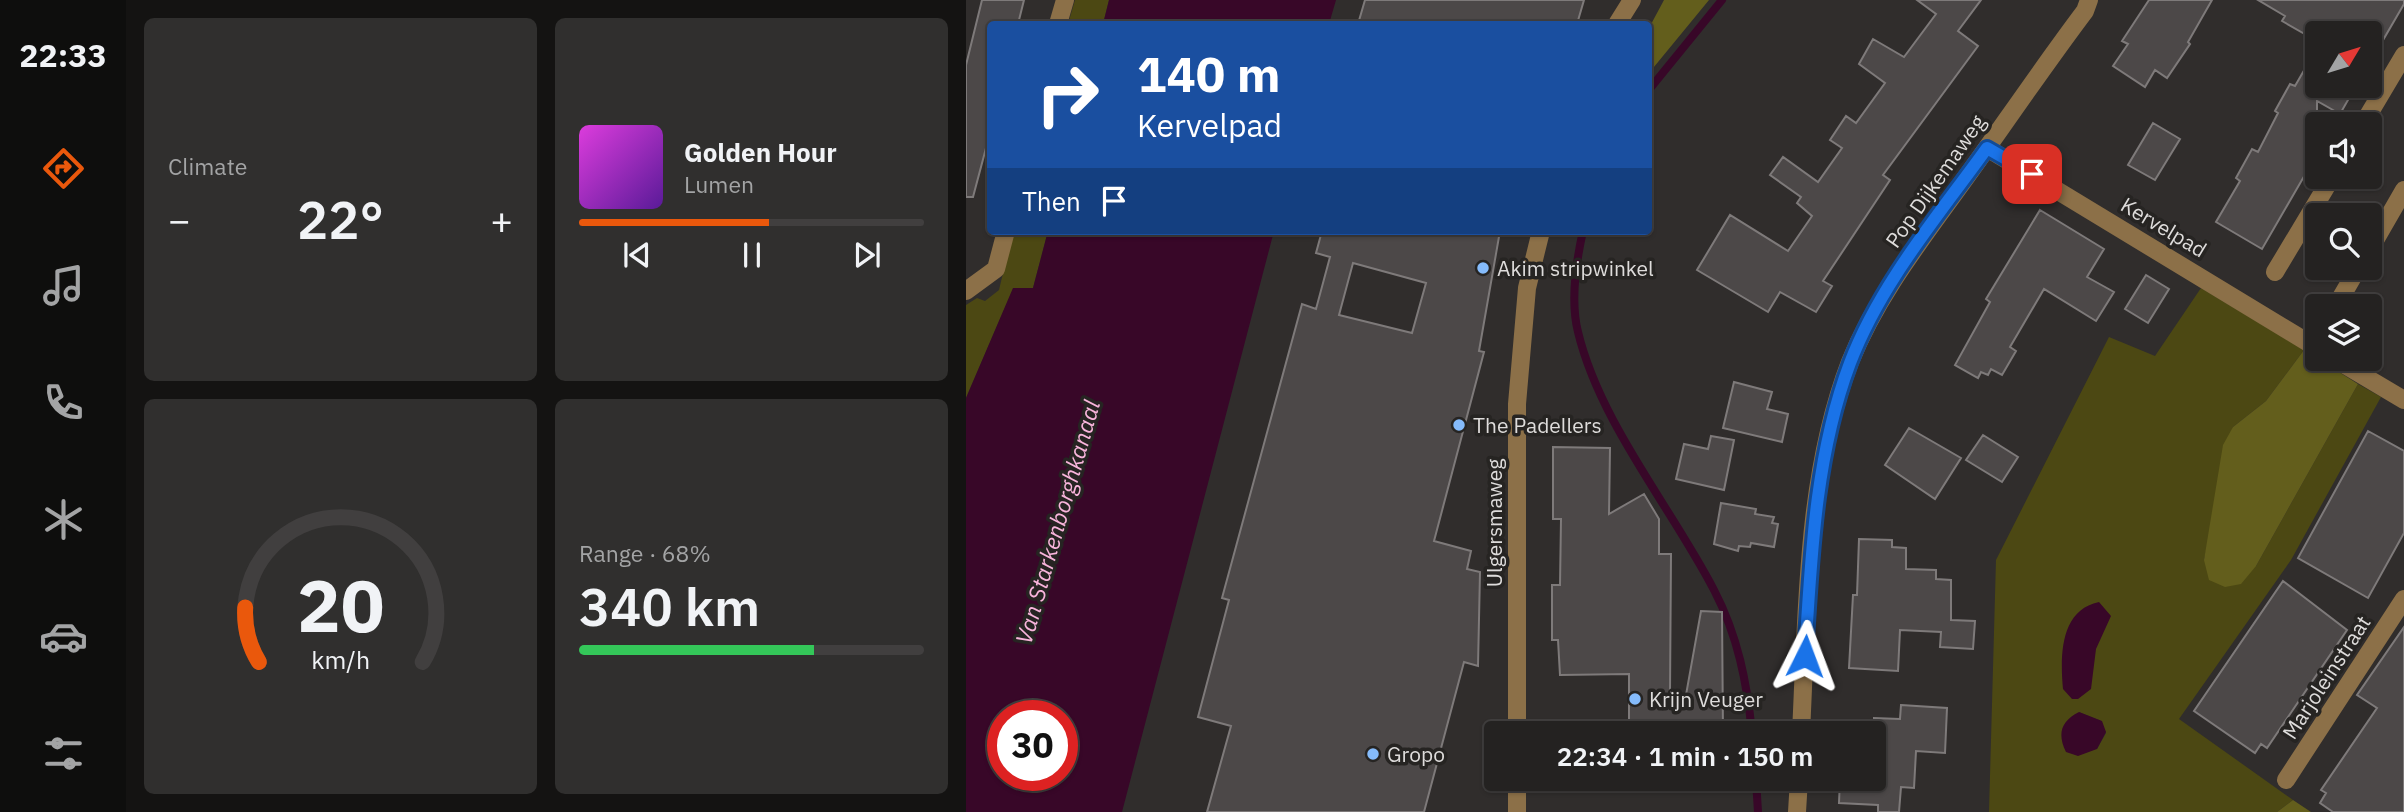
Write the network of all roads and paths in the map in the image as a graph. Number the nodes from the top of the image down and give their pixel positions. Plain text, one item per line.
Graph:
1 (1065, 0) edge
2 (1632, 0) edge
3 (2089, 0) edge
4 (1059, 21) edge
5 (1619, 21) edge
6 (2404, 55) edge
7 (2370, 112) edge
8 (1987, 148) junction
9 (2325, 189) edge
10 (2404, 190) edge
11 (2382, 228) edge
12 (1005, 235) edge
13 (1540, 235) edge
14 (2275, 272) dead end
15 (966, 291) edge
16 (2305, 337) edge
17 (2355, 371) edge
18 (2404, 400) edge
19 (2404, 599) edge
20 (1517, 721) edge
21 (1802, 721) edge
22 (2286, 780) dead end
23 (1517, 791) edge
24 (1798, 791) edge
25 (1517, 812) edge
26 (1797, 812) edge

1 - 4 street
2 - 5 street
3 - 8 street, Pop Dijkemaweg
6 - 7 street
8 - 16 street, Kervelpad
8 - 21 street, Pop Dijkemaweg
9 - 14 street
10 - 11 street
12 - 15 street
13 - 20 street, Ulgersmaweg
17 - 18 street
19 - 22 street, Marjoleinstraat
23 - 25 street
24 - 26 street

